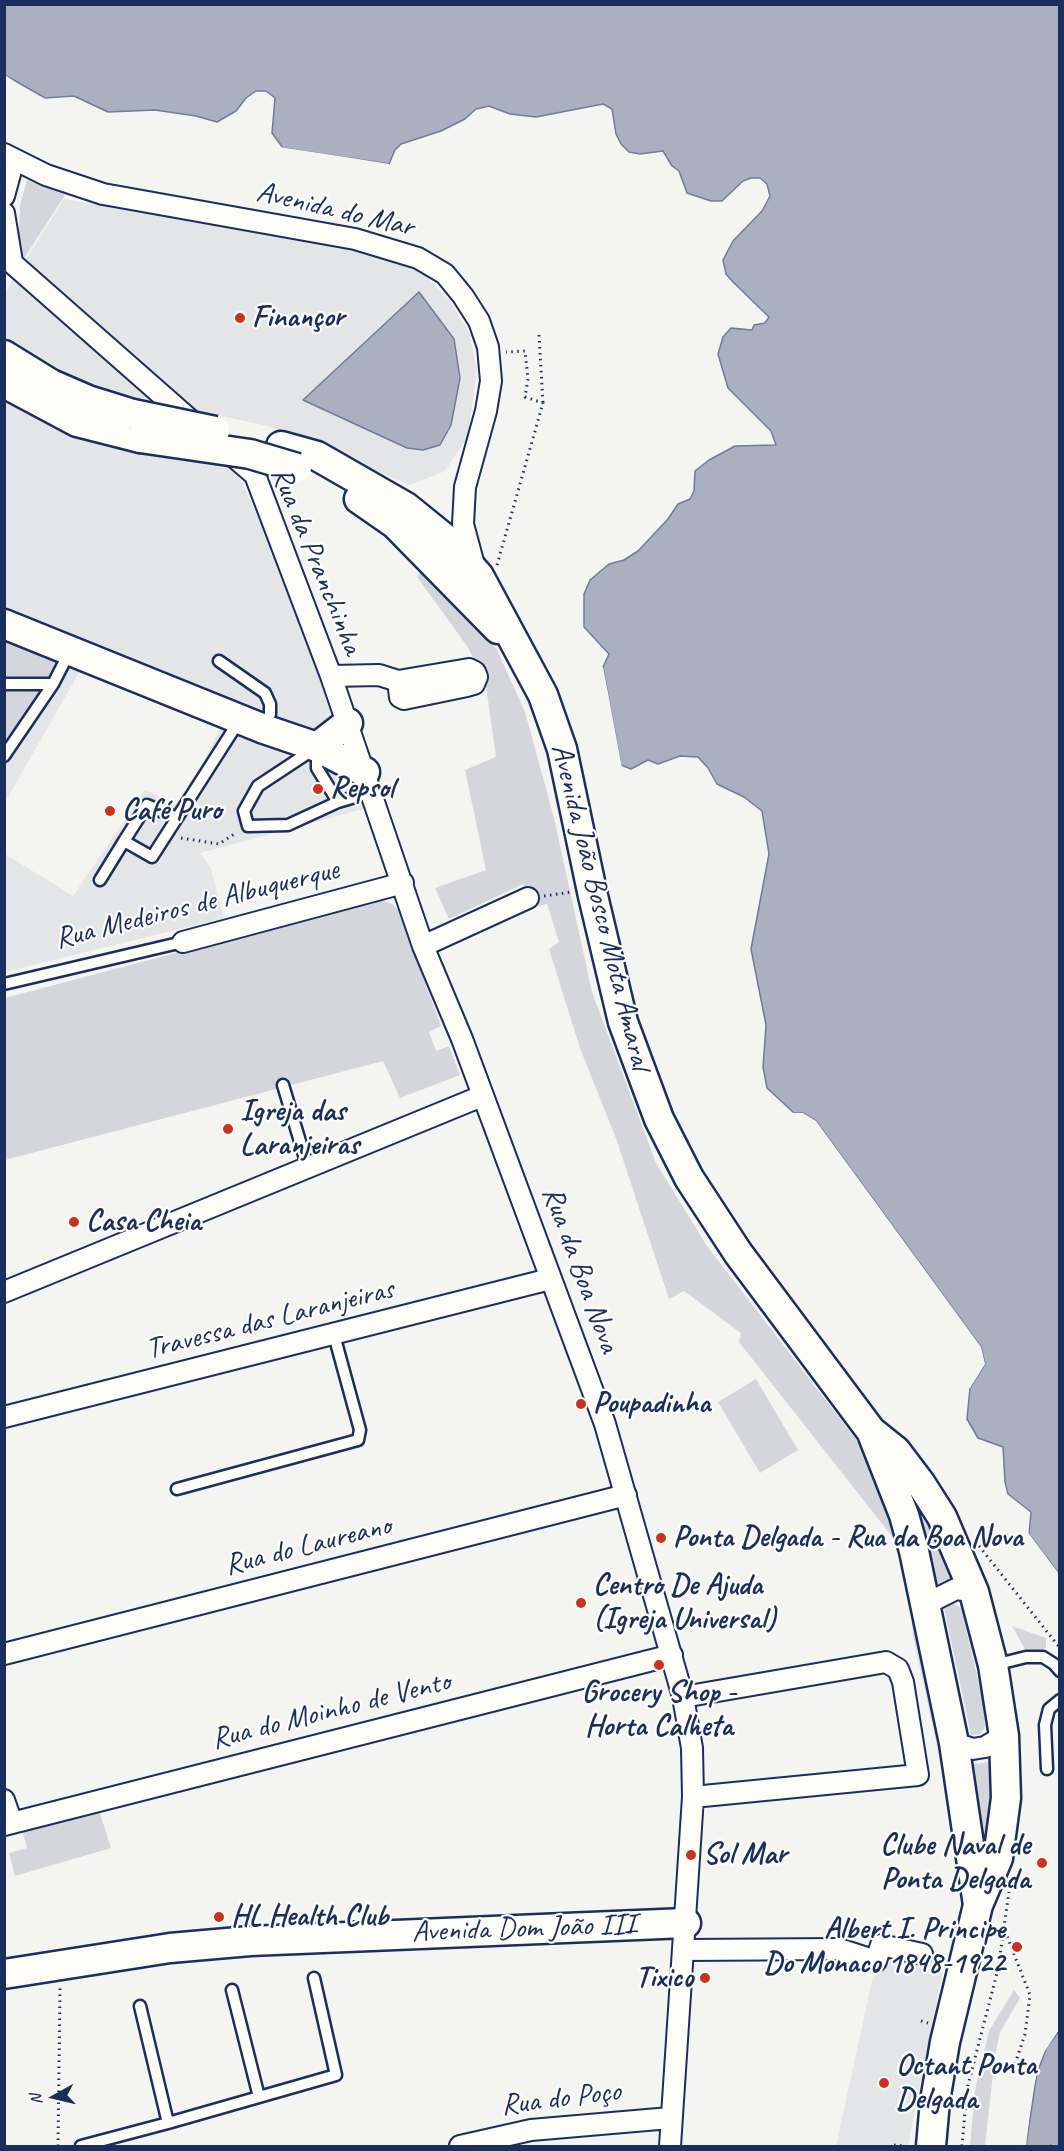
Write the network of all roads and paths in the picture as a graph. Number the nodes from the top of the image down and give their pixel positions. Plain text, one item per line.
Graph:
1 (9, 157) edge
2 (4, 196) edge
3 (4, 213) edge
4 (8, 259) edge
5 (539, 335) dead end
6 (4, 355) edge
7 (506, 360) dead end
8 (4, 383) edge
9 (543, 403) junction
10 (137, 426) junction
11 (289, 457) junction
12 (488, 573) junction
13 (4, 624) edge
14 (517, 647) junction
15 (71, 650) junction
16 (219, 661) dead end
17 (331, 676) junction
18 (398, 681) dead end
19 (4, 684) edge
20 (53, 684) junction
21 (348, 723) junction
22 (252, 724) junction
23 (317, 747) junction
24 (4, 756) edge
25 (369, 782) junction
26 (338, 802) junction
27 (177, 818) junction
28 (248, 826) junction
29 (166, 835) junction
30 (124, 842) junction
31 (100, 879) dead end
32 (403, 883) junction
33 (593, 896) junction
34 (528, 898) joint
35 (183, 942) joint
36 (423, 946) junction
37 (4, 984) edge
38 (282, 1085) dead end
39 (482, 1095) junction
40 (308, 1168) junction
41 (550, 1279) junction
42 (4, 1292) edge
43 (334, 1335) junction
44 (4, 1417) edge
45 (871, 1431) junction
46 (177, 1489) dead end
47 (626, 1496) junction
48 (978, 1543) dead end
49 (974, 1592) junction
50 (924, 1605) junction
51 (1059, 1648) edge
52 (4, 1654) edge
53 (672, 1655) junction
54 (993, 1665) junction
55 (1059, 1671) edge
56 (684, 1697) junction
57 (1059, 1700) edge
58 (1004, 1736) junction
59 (954, 1743) junction
60 (1047, 1769) dead end
61 (693, 1797) junction
62 (4, 1800) edge
63 (8, 1824) edge
64 (978, 1905) junction
65 (1005, 1929) dead end
66 (686, 1937) junction
67 (922, 1954) dead end
68 (61, 1964) junction
69 (4, 1974) edge
70 (314, 1978) dead end
71 (232, 1990) dead end
72 (140, 2006) dead end
73 (1014, 2067) dead end
74 (259, 2097) junction
75 (670, 2118) junction
76 (168, 2122) junction
77 (894, 2145) dead end
78 (58, 2146) edge
79 (81, 2146) edge
80 (460, 2146) edge
81 (670, 2146) edge
82 (904, 2146) edge
83 (932, 2146) edge

1 - 2 street
1 - 12 street, Avenida do Mar
3 - 4 street
4 - 17 street, Rua da Pranchinha
5 - 9 path
6 - 10 main road, Avenida João Bosco Mota Amaral
7 - 9 path
8 - 10 main road, Avenida João Bosco Mota Amaral
9 - 12 path
10 - 11 main road, Avenida João Bosco Mota Amaral, bridge
11 - 12 main road, Avenida João Bosco Mota Amaral
11 - 14 main road, Avenida João Bosco Mota Amaral
12 - 14 main road, Avenida João Bosco Mota Amaral
13 - 15 main road
14 - 33 main road, Avenida João Bosco Mota Amaral
15 - 20 lane
15 - 22 main road
16 - 22 lane
17 - 18 street
17 - 21 street, Rua da Pranchinha
19 - 20 lane
20 - 24 lane
21 - 23 main road
21 - 25 street, Rua da Pranchinha
22 - 23 main road
22 - 27 lane
23 - 25 main road
23 - 26 lane
23 - 28 lane
25 - 26 lane
25 - 32 street, Rua da Pranchinha
26 - 28 lane
27 - 29 lane
27 - 30 lane
28 - 29 path
29 - 30 lane
30 - 31 lane
32 - 35 street, Rua Medeiros de Albuquerque
32 - 36 street, Rua da Pranchinha
33 - 34 path
33 - 45 main road, Avenida João Bosco Mota Amaral
34 - 36 street
35 - 37 lane, Rua Medeiros de Albuquerque
36 - 39 street, Rua da Boa Nova
38 - 40 lane
39 - 40 street
39 - 41 street, Rua da Boa Nova
40 - 42 street
41 - 43 street, Travessa das Laranjeiras
41 - 47 street, Rua da Boa Nova
43 - 44 street, Travessa das Laranjeiras
43 - 46 lane
45 - 49 main road, Avenida João Bosco Mota Amaral
45 - 50 main road, Avenida João Bosco Mota Amaral
47 - 52 street, Rua do Laureano
47 - 53 street, Rua da Boa Nova
48 - 51 path
49 - 50 street
49 - 54 main road, Avenida João Bosco Mota Amaral
50 - 59 main road, Avenida João Bosco Mota Amaral
53 - 56 street, Rua da Boa Nova
53 - 63 street, Rua do Moinho de Vento
54 - 55 lane
54 - 58 main road, Avenida João Bosco Mota Amaral
56 - 61 street, Rua da Boa Nova
56 - 61 street
57 - 60 lane
58 - 59 street
58 - 64 main road, Avenida João Bosco Mota Amaral
59 - 64 main road, Avenida João Bosco Mota Amaral
61 - 66 street, Rua da Boa Nova
62 - 63 street
64 - 83 main road, Avenida João Bosco Mota Amaral
65 - 73 path
66 - 67 street
66 - 68 main road, Avenida Dom João III
66 - 75 street, Rua da Boa Nova
68 - 69 main road, Avenida Dom João III
68 - 78 path
70 - 74 lane
71 - 74 lane
72 - 76 lane
74 - 76 lane
75 - 80 street, Rua do Poço
75 - 81 street, Rua da Boa Nova
76 - 79 lane
77 - 82 path

